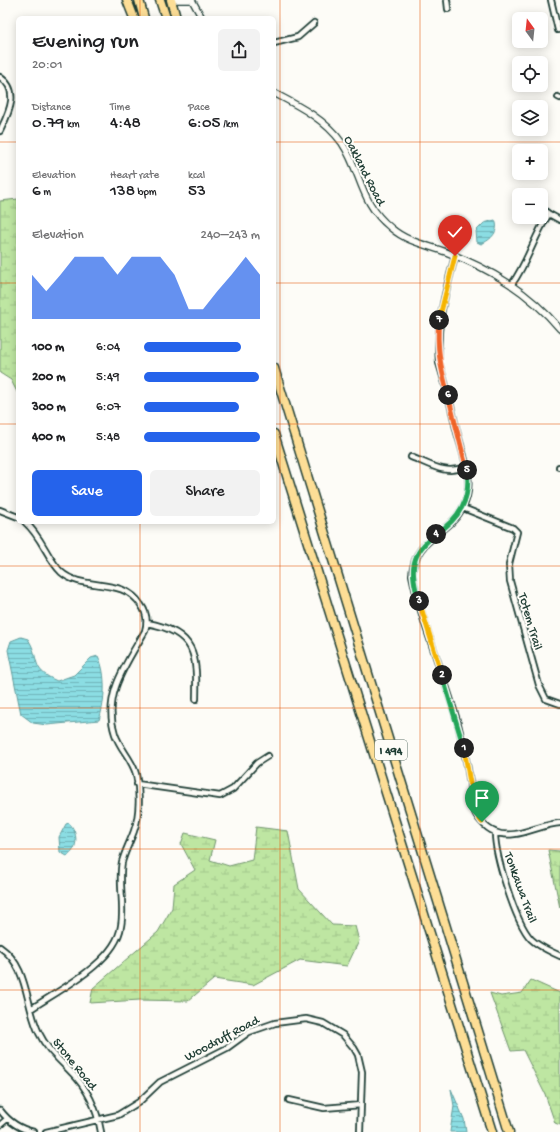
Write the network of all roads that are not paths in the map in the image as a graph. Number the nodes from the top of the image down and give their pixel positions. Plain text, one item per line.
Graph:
1 (127, 0) edge
2 (139, 0) edge
3 (160, 0) edge
4 (171, 0) edge
5 (175, 0) edge
6 (191, 0) edge
7 (447, 0) edge
8 (551, 0) edge
9 (448, 9) dead end
10 (133, 16) edge
11 (143, 16) edge
12 (165, 16) edge
13 (175, 16) edge
14 (201, 16) edge
15 (314, 23) dead end
16 (558, 30) dead end
17 (276, 42) edge
18 (0, 77) edge
19 (276, 94) edge
20 (0, 131) edge
21 (549, 214) joint
22 (560, 220) edge
23 (455, 256) junction
24 (512, 284) junction
25 (560, 329) edge
26 (276, 375) edge
27 (276, 440) edge
28 (411, 458) dead end
29 (466, 467) junction
30 (463, 508) junction
31 (0, 510) edge
32 (16, 516) edge
33 (27, 524) edge
34 (147, 623) junction
35 (196, 699) dead end
36 (560, 704) edge
37 (268, 756) dead end
38 (137, 784) junction
39 (560, 823) edge
40 (495, 833) junction
41 (0, 947) edge
42 (560, 956) edge
43 (31, 1009) junction
44 (289, 1100) dead end
45 (361, 1105) junction
46 (0, 1110) edge
47 (7, 1119) junction
48 (99, 1120) junction
49 (0, 1125) edge
50 (34, 1132) edge
51 (46, 1132) edge
52 (101, 1132) edge
53 (360, 1132) edge
54 (492, 1132) edge
55 (509, 1132) edge

1 - 10 highway
2 - 11 highway
3 - 12 highway
4 - 13 highway
5 - 6 street
6 - 14 street
7 - 9 street
8 - 16 street
15 - 17 street
18 - 20 street
19 - 23 street, Oakland Road
21 - 22 street
21 - 24 street
23 - 24 street, Oakland Road
23 - 29 street
24 - 25 street, Oakland Road
26 - 55 highway, I 494
27 - 54 highway, I 494
28 - 29 street
29 - 30 street
30 - 36 street, Totem Trail
30 - 40 street
31 - 32 street
33 - 34 street
34 - 35 street
34 - 38 street
37 - 38 street
38 - 43 street
39 - 40 street
40 - 42 street, Tonkawa Trail
41 - 43 street, Stone Road
43 - 48 street, Stone Road
44 - 45 street
45 - 48 street, Woodruff Road
45 - 53 street, Woodruff Road
46 - 47 street
47 - 49 street
47 - 50 street
48 - 51 street, Woodruff Road
48 - 52 street, Stone Road

